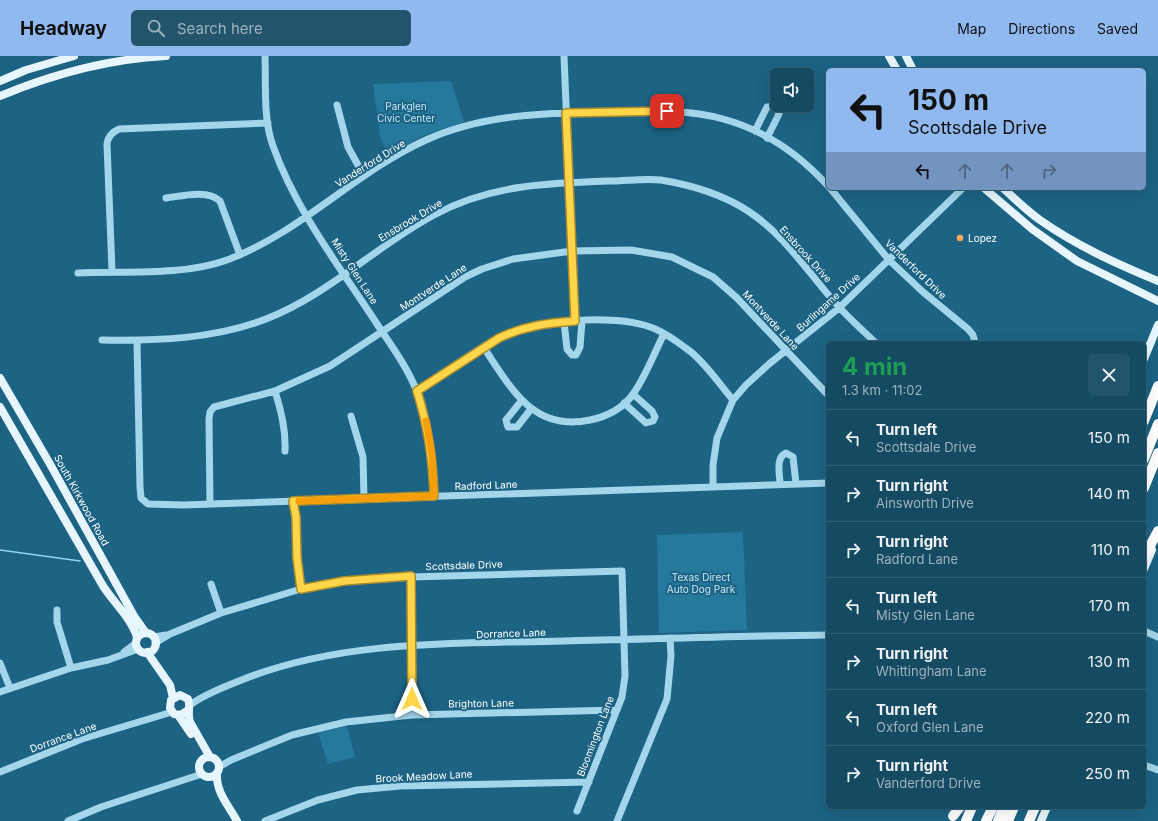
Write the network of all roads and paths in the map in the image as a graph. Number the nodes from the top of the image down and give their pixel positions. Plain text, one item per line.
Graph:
1 (74, 56) edge
2 (166, 56) edge
3 (265, 56) edge
4 (564, 56) edge
5 (890, 56) edge
6 (906, 56) edge
7 (114, 59) edge
8 (58, 61) junction
9 (896, 68) edge
10 (913, 68) edge
11 (61, 73) junction
12 (0, 81) edge
13 (0, 96) edge
14 (337, 105) dead end
15 (566, 113) junction
16 (268, 124) junction
17 (755, 131) junction
18 (767, 138) junction
19 (364, 176) junction
20 (570, 182) junction
21 (826, 184) edge
22 (831, 190) edge
23 (962, 190) edge
24 (986, 190) edge
25 (1005, 190) edge
26 (166, 198) dead end
27 (306, 216) junction
28 (1039, 220) junction
29 (1032, 229) junction
30 (572, 251) junction
31 (240, 255) junction
32 (889, 260) junction
33 (112, 271) junction
34 (78, 273) dead end
35 (344, 273) junction
36 (1158, 281) edge
37 (1158, 301) edge
38 (839, 308) junction
39 (578, 321) junction
40 (564, 322) junction
41 (1158, 325) edge
42 (383, 332) junction
43 (664, 334) junction
44 (102, 340) dead end
45 (137, 341) junction
46 (874, 341) edge
47 (975, 341) edge
48 (484, 348) junction
49 (786, 352) junction
50 (1146, 354) edge
51 (0, 378) edge
52 (1158, 386) edge
53 (275, 391) junction
54 (417, 391) junction
55 (826, 393) edge
56 (633, 394) junction
57 (12, 398) junction
58 (522, 400) junction
59 (734, 400) junction
60 (624, 403) junction
61 (0, 406) edge
62 (531, 409) junction
63 (351, 416) dead end
64 (1146, 416) edge
65 (1158, 424) edge
66 (285, 451) dead end
67 (1158, 453) edge
68 (1146, 454) edge
69 (50, 464) junction
70 (39, 472) junction
71 (826, 483) edge
72 (1146, 483) edge
73 (780, 484) junction
74 (796, 484) junction
75 (713, 486) junction
76 (434, 496) junction
77 (364, 498) junction
78 (293, 501) junction
79 (210, 504) junction
80 (79, 515) junction
81 (66, 520) junction
82 (1158, 531) edge
83 (1158, 535) edge
84 (1146, 554) edge
85 (1146, 564) edge
86 (622, 571) joint
87 (411, 576) junction
88 (115, 580) junction
89 (211, 584) dead end
90 (103, 586) junction
91 (301, 589) junction
92 (57, 610) dead end
93 (221, 613) junction
94 (1146, 632) edge
95 (146, 633) junction
96 (826, 635) edge
97 (1158, 637) edge
98 (670, 638) junction
99 (623, 640) junction
100 (137, 643) junction
101 (412, 645) junction
102 (152, 646) junction
103 (0, 663) edge
104 (71, 668) junction
105 (10, 688) junction
106 (0, 692) edge
107 (174, 705) junction
108 (188, 705) junction
109 (617, 710) junction
110 (412, 715) junction
111 (213, 764) junction
112 (1146, 766) edge
113 (1158, 770) edge
114 (0, 772) edge
115 (203, 773) junction
116 (589, 782) junction
117 (971, 809) edge
118 (991, 809) edge
119 (999, 809) edge
120 (1003, 809) edge
121 (1013, 809) edge
122 (1031, 809) edge
123 (1034, 809) edge
124 (1046, 809) edge
125 (577, 812) dead end
126 (68, 821) edge
127 (231, 821) edge
128 (237, 821) edge
129 (265, 821) edge
130 (617, 821) edge
131 (966, 821) edge
132 (986, 821) edge
133 (994, 821) edge
134 (998, 821) edge
135 (1008, 821) edge
136 (1028, 821) edge
137 (1041, 821) edge

1 - 8 main road
2 - 7 main road
3 - 16 street, Misty Glen Lane
4 - 15 street
5 - 9 main road
6 - 10 main road
7 - 11 main road
8 - 11 main road
8 - 12 main road
11 - 13 main road
14 - 19 street
15 - 17 street, Vanderford Drive
15 - 19 street, Vanderford Drive
15 - 20 street
16 - 27 street, Misty Glen Lane
16 - 33 street
17 - 18 street, Vanderford Drive
17 - 18 street
18 - 21 street, Vanderford Drive
19 - 27 street, Vanderford Drive
20 - 30 street
20 - 35 street, Ensbrook Drive
20 - 38 street, Ensbrook Drive
22 - 32 street, Vanderford Drive
23 - 32 street, Burlingame Drive
24 - 29 main road
25 - 28 main road
26 - 31 street
27 - 31 street, Vanderford Drive
27 - 35 street, Misty Glen Lane
28 - 29 main road
28 - 36 main road
29 - 37 main road
30 - 39 street
30 - 42 street, Montverde Lane
30 - 49 street, Montverde Lane
31 - 33 street, Vanderford Drive
32 - 38 street, Burlingame Drive
32 - 47 street, Vanderford Drive
33 - 34 street, Vanderford Drive
35 - 42 street, Misty Glen Lane
35 - 45 street, Ensbrook Drive
38 - 46 street, Ensbrook Drive
38 - 49 street, Burlingame Drive
39 - 40 street
39 - 40 street
39 - 43 street
40 - 48 street
41 - 50 main road
42 - 53 street, Montverde Lane
42 - 54 street, Misty Glen Lane
43 - 56 street
43 - 59 street
44 - 45 street, Ensbrook Drive
45 - 79 street, Radford Lane
48 - 54 street
48 - 58 street
49 - 55 street, Montverde Lane
49 - 59 street, Burlingame Drive
51 - 57 main road, South Kirkwood Road
52 - 64 highway
53 - 66 street
53 - 79 street, Montverde Lane
54 - 76 street, Misty Glen Lane
56 - 60 street
56 - 60 street
57 - 61 main road
57 - 69 main road, South Kirkwood Road
58 - 62 street
58 - 62 street
59 - 75 street, Burlingame Drive
60 - 62 street
61 - 70 main road
63 - 77 street
65 - 68 highway
67 - 72 highway
69 - 70 main road
69 - 80 main road, South Kirkwood Road
70 - 81 main road
71 - 74 street, Radford Lane
73 - 74 street, Radford Lane
73 - 74 street
73 - 75 street, Radford Lane
75 - 76 street, Radford Lane
76 - 77 street, Radford Lane
77 - 78 street, Radford Lane
78 - 79 street, Radford Lane
78 - 91 street
80 - 81 main road
80 - 88 main road, South Kirkwood Road
81 - 90 main road
82 - 84 highway
83 - 85 main road
86 - 87 street, Scottsdale Drive
86 - 99 street, Bloomington Lane
87 - 91 street, Scottsdale Drive
87 - 101 street
88 - 90 main road
88 - 95 main road, South Kirkwood Road
89 - 93 street
90 - 100 main road
91 - 93 street, Scottsdale Drive
92 - 104 street
93 - 102 street, Scottsdale Drive
94 - 97 street
95 - 100 main road
95 - 102 main road
96 - 98 street, Dorrance Lane
98 - 99 street, Dorrance Lane
98 - 130 street
99 - 101 street, Dorrance Lane
99 - 109 street, Bloomington Lane
100 - 102 main road
100 - 104 street
101 - 108 street, Dorrance Lane
101 - 110 street
102 - 107 main road
103 - 105 street
104 - 105 street
105 - 106 street
107 - 108 main road
107 - 108 main road
107 - 111 main road
107 - 114 street, Dorrance Lane
108 - 111 main road
109 - 110 street, Brighton Lane
109 - 116 street, Bloomington Lane
110 - 111 street, Brighton Lane
111 - 115 main road
111 - 115 main road
111 - 128 main road
112 - 113 street
115 - 126 street
115 - 127 main road
116 - 125 street, Bloomington Lane
116 - 129 street, Brook Meadow Lane
117 - 131 highway
118 - 132 highway
119 - 133 highway
120 - 134 highway
121 - 135 highway
122 - 136 highway
123 - 136 highway
124 - 137 main road

